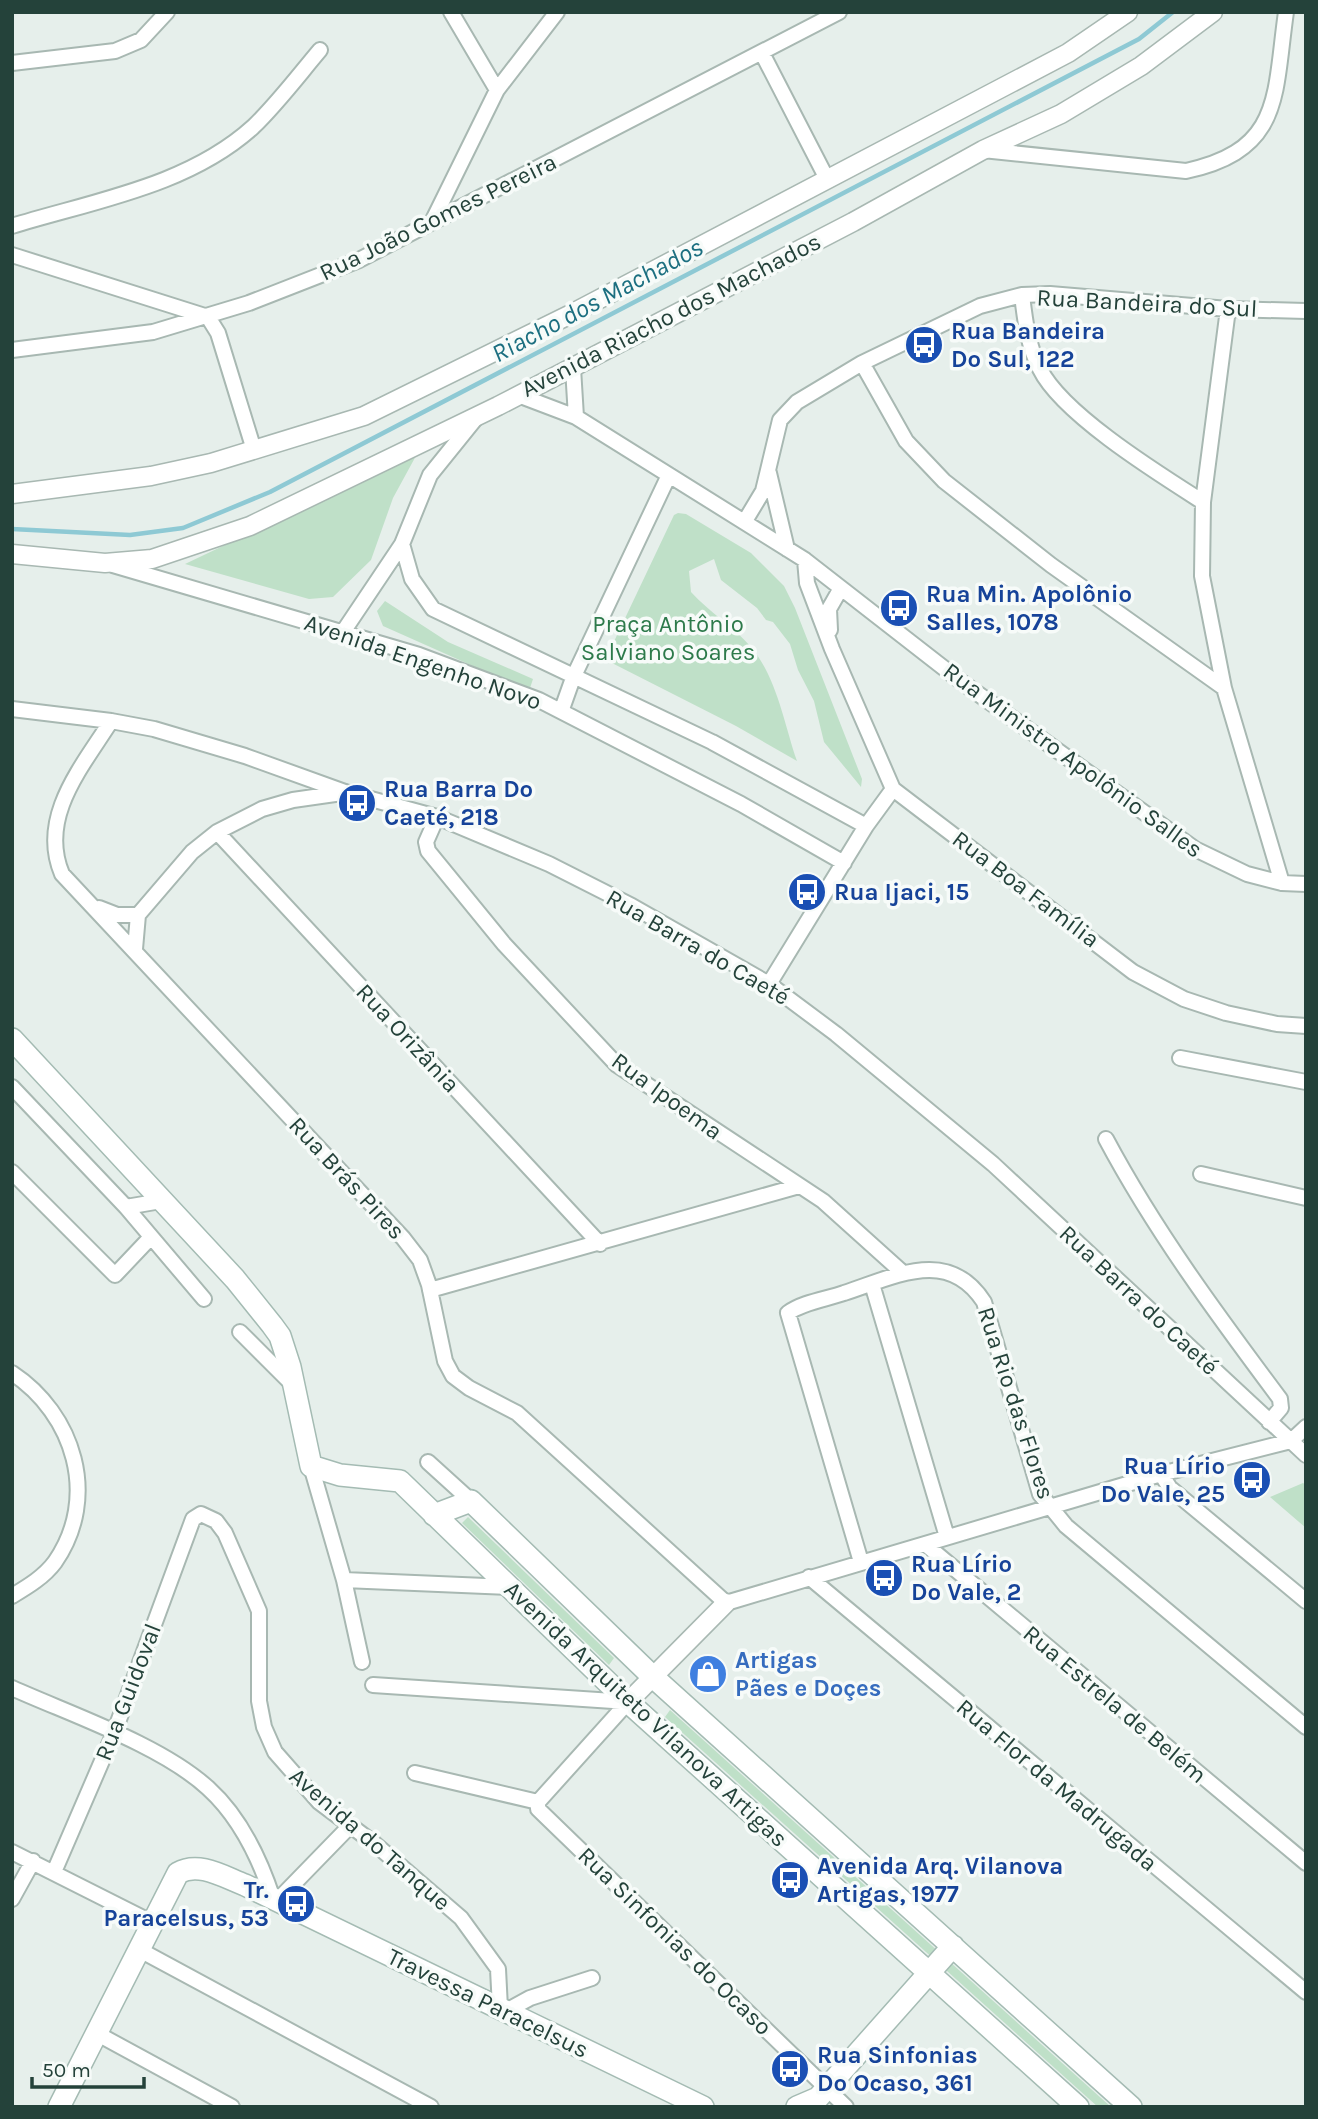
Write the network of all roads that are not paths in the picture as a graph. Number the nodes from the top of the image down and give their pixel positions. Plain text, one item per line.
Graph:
1 (167, 12) edge
2 (451, 12) edge
3 (557, 12) edge
4 (839, 12) edge
5 (1128, 12) edge
6 (1213, 12) edge
7 (1286, 12) edge
8 (320, 50) dead end
9 (762, 53) junction
10 (12, 63) edge
11 (497, 90) junction
12 (983, 150) junction
13 (826, 177) junction
14 (432, 222) junction
15 (12, 226) edge
16 (12, 255) edge
17 (1023, 295) junction
18 (1228, 309) junction
19 (1306, 311) edge
20 (208, 317) junction
21 (12, 351) edge
22 (862, 363) junction
23 (573, 368) junction
24 (518, 395) junction
25 (480, 415) junction
26 (576, 417) junction
27 (254, 450) junction
28 (768, 472) junction
29 (669, 475) junction
30 (12, 494) edge
31 (1203, 502) junction
32 (745, 521) junction
33 (402, 544) junction
34 (787, 549) junction
35 (12, 554) edge
36 (805, 560) junction
37 (105, 563) junction
38 (841, 588) junction
39 (344, 632) junction
40 (832, 649) junction
41 (573, 678) junction
42 (1224, 688) junction
43 (12, 709) edge
44 (562, 709) junction
45 (111, 721) junction
46 (303, 777) junction
47 (893, 789) junction
48 (345, 792) junction
49 (293, 800) junction
50 (437, 817) junction
51 (866, 826) junction
52 (217, 832) junction
53 (844, 863) junction
54 (1282, 883) junction
55 (1306, 884) edge
56 (92, 906) junction
57 (138, 915) junction
58 (135, 949) junction
59 (769, 984) junction
60 (1306, 1026) edge
61 (12, 1040) edge
62 (1180, 1058) dead end
63 (1306, 1082) edge
64 (12, 1087) edge
65 (1106, 1139) dead end
66 (12, 1172) edge
67 (1201, 1174) dead end
68 (799, 1186) junction
69 (1306, 1198) edge
70 (161, 1201) junction
71 (125, 1207) junction
72 (151, 1237) junction
73 (600, 1244) junction
74 (903, 1273) junction
75 (872, 1284) junction
76 (430, 1290) junction
77 (204, 1300) dead end
78 (240, 1332) dead end
79 (12, 1373) edge
80 (294, 1387) junction
81 (1269, 1422) junction
82 (1306, 1427) edge
83 (1290, 1441) junction
84 (1306, 1455) edge
85 (428, 1462) dead end
86 (312, 1466) junction
87 (1161, 1474) junction
88 (471, 1501) junction
89 (1048, 1507) junction
90 (201, 1514) joint
91 (435, 1515) junction
92 (947, 1537) junction
93 (925, 1544) junction
94 (861, 1562) junction
95 (809, 1577) junction
96 (344, 1580) junction
97 (509, 1587) junction
98 (12, 1596) edge
99 (1306, 1601) edge
100 (726, 1603) junction
101 (585, 1660) junction
102 (362, 1662) dead end
103 (652, 1676) junction
104 (373, 1685) dead end
105 (12, 1688) edge
106 (579, 1698) junction
107 (628, 1702) junction
108 (1306, 1727) edge
109 (114, 1733) junction
110 (415, 1773) dead end
111 (538, 1802) junction
112 (349, 1827) junction
113 (12, 1852) edge
114 (33, 1861) junction
115 (1306, 1863) edge
116 (54, 1872) junction
117 (12, 1899) edge
118 (275, 1900) junction
119 (151, 1922) junction
120 (953, 1946) junction
121 (138, 1949) junction
122 (930, 1973) junction
123 (592, 1979) dead end
124 (1306, 1992) edge
125 (503, 2010) junction
126 (96, 2033) junction
127 (828, 2088) junction
128 (59, 2107) edge
129 (232, 2107) edge
130 (431, 2107) edge
131 (703, 2107) edge
132 (797, 2107) edge
133 (846, 2107) edge
134 (1078, 2107) edge
135 (1132, 2107) edge

1 - 10 street
2 - 11 street
3 - 11 street
4 - 9 street, Rua João Gomes Pereira
5 - 13 street, Avenida Riacho dos Machados
6 - 12 street, Avenida Riacho dos Machados
7 - 12 street
8 - 15 street
9 - 13 street
9 - 14 street, Rua João Gomes Pereira
11 - 14 street
12 - 23 street, Avenida Riacho dos Machados
13 - 27 street, Avenida Riacho dos Machados
14 - 20 street, Rua João Gomes Pereira
16 - 20 street
17 - 18 street, Rua Bandeira do Sul
17 - 22 street, Rua Bandeira do Sul
17 - 31 street
18 - 19 street, Rua Bandeira do Sul
18 - 31 street
20 - 21 street, Rua João Gomes Pereira
20 - 27 street
22 - 28 street, Rua Bandeira do Sul
22 - 42 street
23 - 24 street, Avenida Riacho dos Machados
23 - 26 street
24 - 25 street, Avenida Riacho dos Machados
24 - 26 street, Rua Ministro Apolônio Salles
25 - 33 street
25 - 37 street, Avenida Riacho dos Machados
26 - 29 street, Rua Ministro Apolônio Salles
27 - 30 street, Avenida Riacho dos Machados
28 - 32 street, Rua Bandeira do Sul
28 - 34 street, Rua Bandeira do Sul
29 - 32 street, Rua Ministro Apolônio Salles
29 - 41 street
31 - 42 street
32 - 34 street, Rua Ministro Apolônio Salles
33 - 39 street
33 - 41 street, Avenida Engenho Novo
34 - 36 street, Rua Ministro Apolônio Salles
35 - 37 street, Avenida Engenho Novo
36 - 38 street, Rua Ministro Apolônio Salles
36 - 40 street, Rua Boa Família
37 - 39 street, Avenida Engenho Novo
38 - 40 street, Rua Boa Família
38 - 54 street, Rua Ministro Apolônio Salles
39 - 44 street, Avenida Engenho Novo
40 - 47 street, Rua Boa Família
41 - 44 street
41 - 51 street, Avenida Engenho Novo
42 - 54 street
43 - 45 street, Rua Barra do Caeté
44 - 53 street, Avenida Engenho Novo
45 - 46 street, Rua Barra do Caeté
45 - 56 street, Rua Brás Pires
46 - 48 street, Rua Barra do Caeté
46 - 49 street
47 - 51 street
47 - 60 street, Rua Boa Família
48 - 49 street
48 - 50 street, Rua Barra do Caeté
49 - 52 street
50 - 59 street, Rua Barra do Caeté
50 - 68 street, Rua Ipoema
51 - 53 street
52 - 57 street
52 - 73 street, Rua Orizânia
53 - 59 street
54 - 55 street, Rua Ministro Apolônio Salles
56 - 57 street
56 - 58 street, Rua Brás Pires
57 - 58 street
58 - 76 street, Rua Brás Pires
59 - 81 street, Rua Barra do Caeté
61 - 70 main road
62 - 63 street
64 - 71 street
65 - 81 street
66 - 72 street
67 - 69 street
68 - 73 street
68 - 74 street, Rua Ipoema
70 - 71 street
70 - 80 main road
71 - 72 street
72 - 77 street
73 - 76 street
74 - 75 street, Rua Rio das Flores
74 - 89 street, Rua Rio das Flores
75 - 92 street
75 - 94 street, Rua Rio das Flores
76 - 100 street, Rua Brás Pires
78 - 80 street
79 - 98 street
80 - 86 main road
81 - 83 street, Rua Barra do Caeté
82 - 83 street
83 - 84 street, Rua Barra do Caeté
83 - 87 street
85 - 88 street, Avenida Arquiteto Vilanova Artigas
86 - 91 main road, Avenida Arquiteto Vilanova Artigas
86 - 96 street
87 - 89 street
87 - 99 street
88 - 91 main road
88 - 103 main road, Avenida Arquiteto Vilanova Artigas
89 - 92 street
89 - 108 street, Rua Rio das Flores
90 - 109 street, Rua Guidoval
90 - 112 street, Avenida do Tanque
91 - 97 main road, Avenida Arquiteto Vilanova Artigas
92 - 93 street
93 - 94 street
93 - 115 street, Rua Estrela de Belém
94 - 95 street
95 - 100 street
95 - 124 street, Rua Flor da Madrugada
96 - 97 street
96 - 102 street
97 - 101 main road, Avenida Arquiteto Vilanova Artigas
100 - 103 street
101 - 106 street
101 - 107 main road, Avenida Arquiteto Vilanova Artigas
103 - 107 street
103 - 120 main road, Avenida Arquiteto Vilanova Artigas
104 - 106 street
105 - 109 street
106 - 107 street
107 - 111 street
107 - 122 main road, Avenida Arquiteto Vilanova Artigas
109 - 116 street, Rua Guidoval
109 - 118 street
110 - 111 street
111 - 127 street, Rua Sinfonias do Ocaso
112 - 118 street
112 - 125 street, Avenida do Tanque
113 - 114 street
114 - 116 street
114 - 117 street
116 - 119 street
118 - 119 main road, Travessa Paracelsus
118 - 125 main road, Travessa Paracelsus
119 - 121 main road, Travessa Paracelsus
120 - 122 main road
120 - 135 main road, Avenida Arquiteto Vilanova Artigas
121 - 126 main road, Travessa Paracelsus
121 - 130 street
122 - 127 main road
122 - 134 main road, Avenida Arquiteto Vilanova Artigas
123 - 125 street
125 - 131 main road, Travessa Paracelsus
126 - 128 main road, Travessa Paracelsus
126 - 129 street
127 - 132 main road
127 - 133 street, Rua Sinfonias do Ocaso

